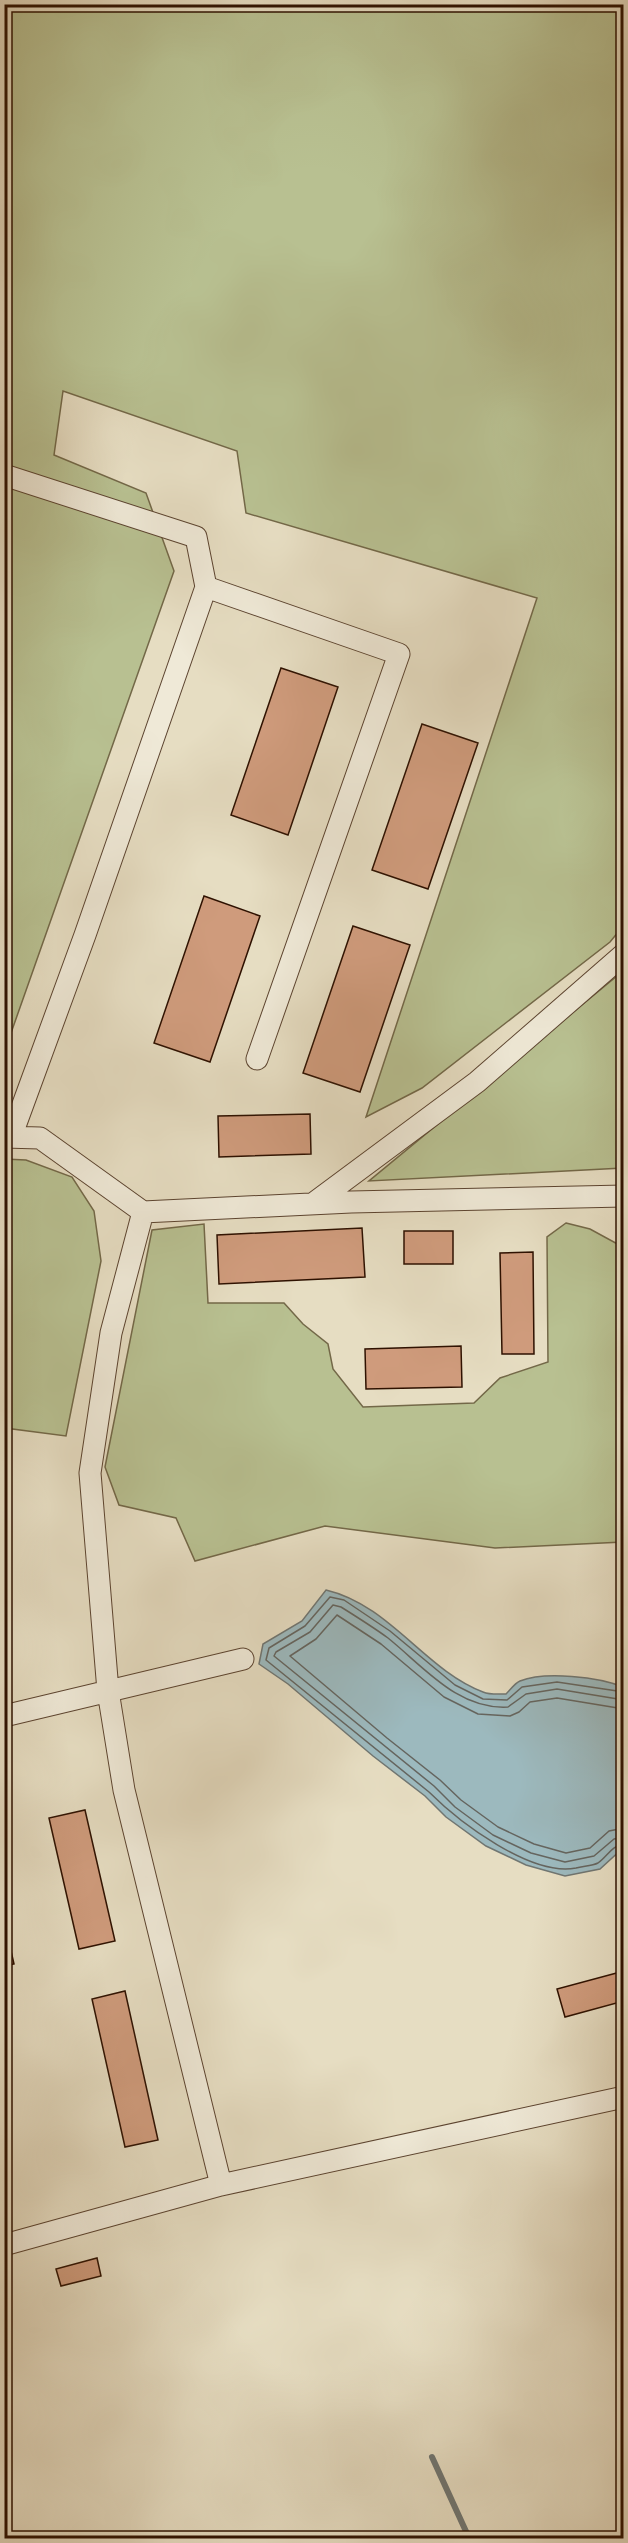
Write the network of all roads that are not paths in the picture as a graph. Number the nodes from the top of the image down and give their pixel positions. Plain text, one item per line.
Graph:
1 (4, 475) edge
2 (206, 587) junction
3 (624, 954) edge
4 (257, 1059) dead end
5 (8, 1137) edge
6 (624, 1196) edge
7 (314, 1203) junction
8 (143, 1212) junction
9 (243, 1659) dead end
10 (108, 1691) junction
11 (4, 1716) edge
12 (624, 2097) edge
13 (221, 2185) junction
14 (4, 2245) edge

1 - 2 lane
2 - 4 lane
2 - 5 lane
3 - 7 lane
5 - 8 lane
6 - 7 lane
7 - 8 lane
8 - 10 lane
9 - 10 lane
10 - 11 lane
10 - 13 lane
12 - 13 lane
13 - 14 lane

